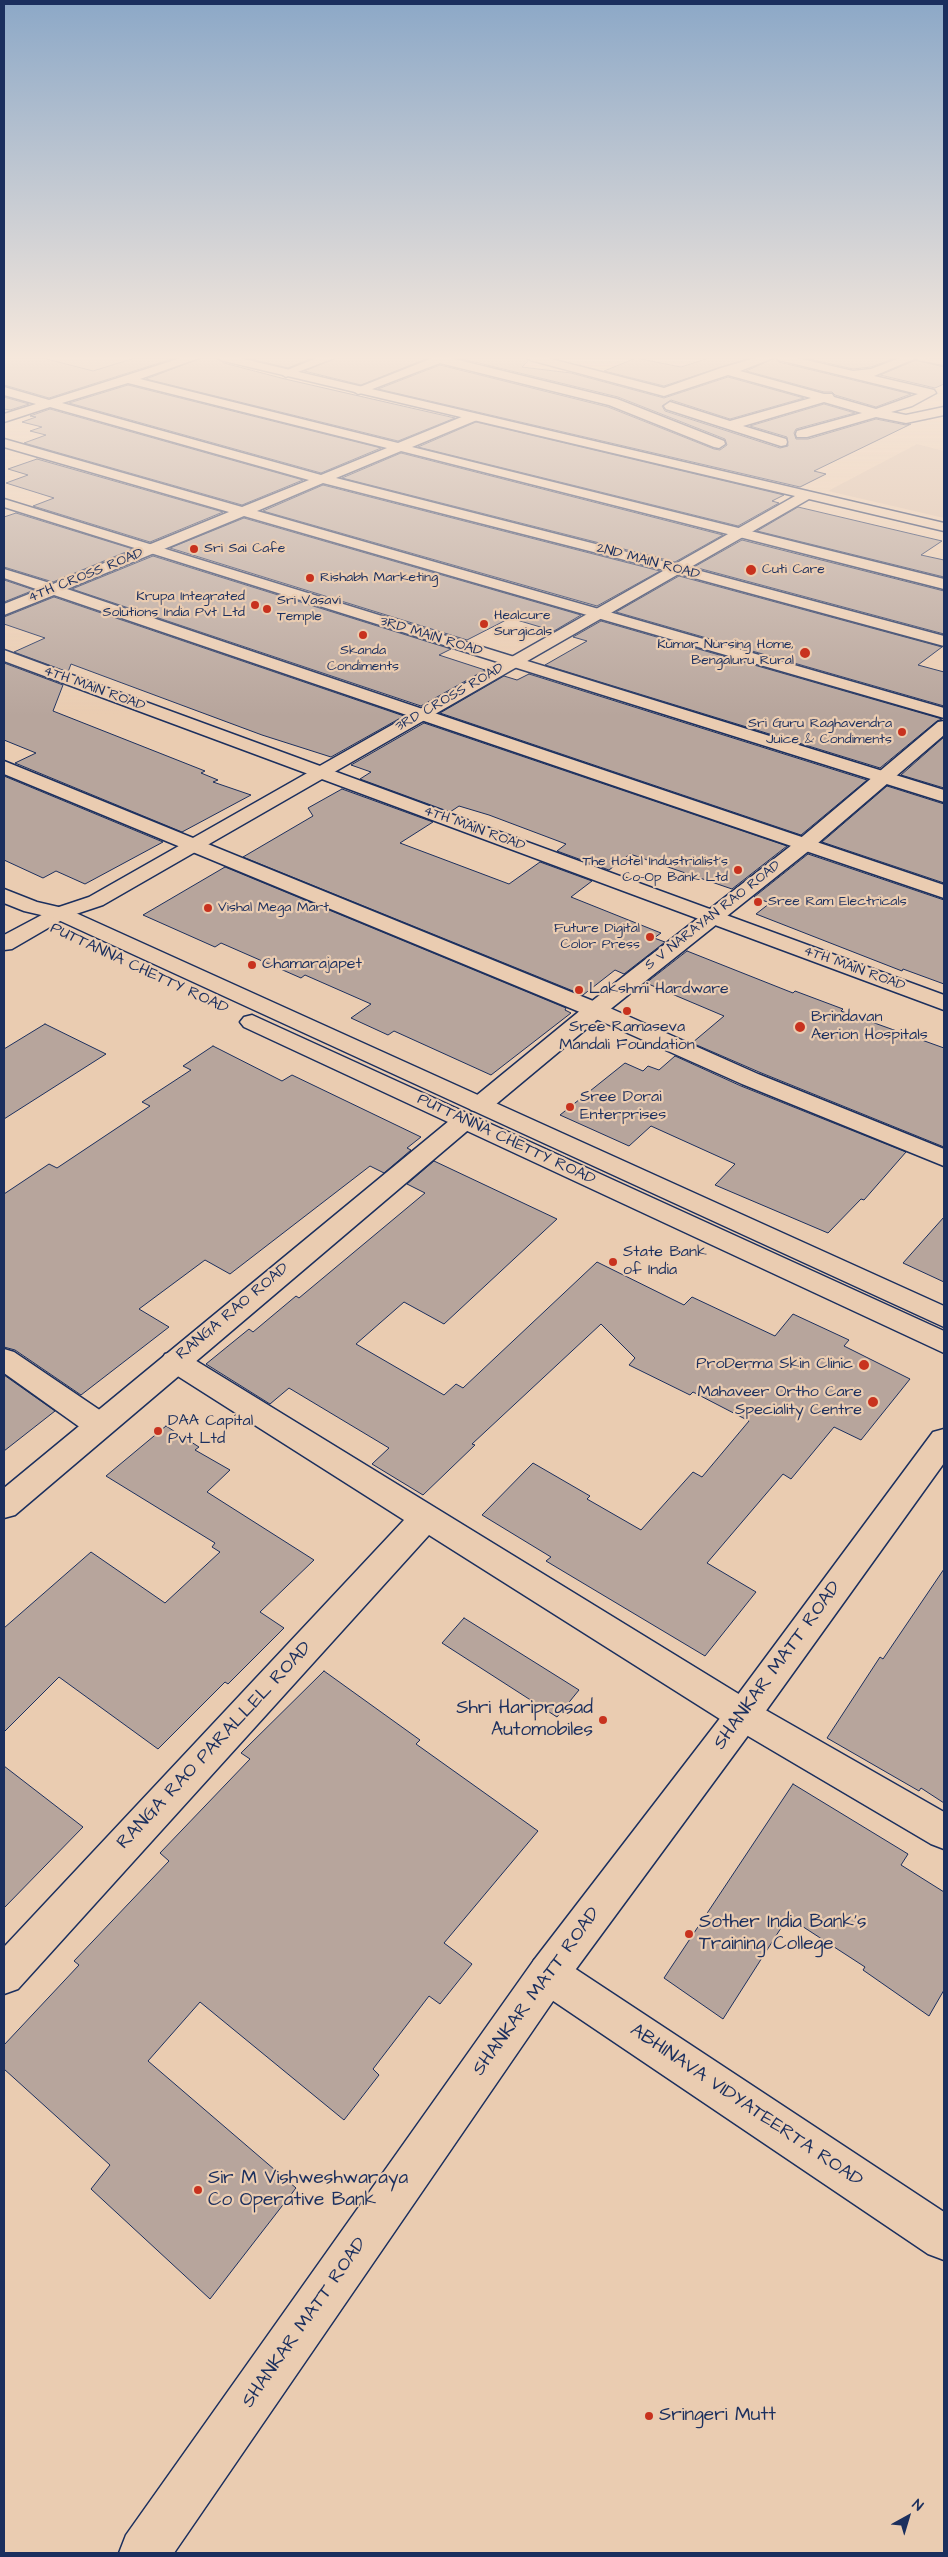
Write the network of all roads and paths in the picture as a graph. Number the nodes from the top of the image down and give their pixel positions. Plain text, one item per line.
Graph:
1 (125, 477) edge
2 (516, 477) edge
3 (732, 477) edge
4 (322, 478) joint
5 (807, 495) junction
6 (4, 503) edge
7 (244, 511) junction
8 (944, 527) edge
9 (740, 533) junction
10 (151, 549) junction
11 (677, 569) junction
12 (4, 573) edge
13 (944, 584) edge
14 (52, 590) junction
15 (4, 610) edge
16 (599, 613) junction
17 (944, 641) edge
18 (4, 655) edge
19 (514, 662) junction
20 (944, 713) edge
21 (421, 715) junction
22 (944, 726) edge
23 (4, 767) edge
24 (320, 772) junction
25 (883, 778) junction
26 (944, 796) edge
27 (804, 845) junction
28 (191, 846) junction
29 (944, 892) edge
30 (4, 895) edge
31 (712, 917) junction
32 (54, 920) junction
33 (4, 944) edge
34 (4, 964) edge
35 (944, 1003) edge
36 (595, 1010) junction
37 (472, 1113) junction
38 (944, 1158) edge
39 (944, 1317) edge
40 (944, 1343) edge
41 (4, 1359) edge
42 (175, 1361) junction
43 (99, 1425) junction
44 (944, 1440) edge
45 (4, 1506) edge
46 (426, 1517) junction
47 (743, 1715) junction
48 (944, 1832) edge
49 (548, 1974) junction
50 (4, 1975) edge
51 (944, 2238) edge
52 (144, 2553) edge

1 - 7 street
2 - 9 street
3 - 5 street
4 - 7 street, 4TH CROSS ROAD
4 - 11 street, 2ND MAIN ROAD
5 - 8 street
5 - 9 street, 3RD CROSS ROAD
6 - 10 street, 3RD MAIN ROAD
7 - 10 street, 4TH CROSS ROAD
7 - 16 street
9 - 11 street, 3RD CROSS ROAD
9 - 13 street
10 - 14 street, 4TH CROSS ROAD
10 - 19 street, 3RD MAIN ROAD
11 - 16 street, 3RD CROSS ROAD
11 - 17 street, 2ND MAIN ROAD
12 - 14 street
14 - 15 street, 4TH CROSS ROAD
14 - 21 street
16 - 19 street, 3RD CROSS ROAD
16 - 20 street
18 - 24 street, 4TH MAIN ROAD
19 - 21 street, 3RD CROSS ROAD
19 - 25 street, 3RD MAIN ROAD
21 - 24 street, 3RD CROSS ROAD
21 - 27 street
22 - 25 street, S V NARAYAN RAO ROAD
23 - 28 street
24 - 28 street, 3RD CROSS ROAD
24 - 31 street, 4TH MAIN ROAD
25 - 26 street, 3RD MAIN ROAD
25 - 27 street, S V NARAYAN RAO ROAD
27 - 29 street
27 - 31 street, S V NARAYAN RAO ROAD
28 - 32 street, 3RD CROSS ROAD
28 - 36 street
30 - 32 street, PUTTANNA CHETTY ROAD
31 - 35 street, 4TH MAIN ROAD
31 - 36 street, S V NARAYAN RAO ROAD
32 - 33 street
32 - 34 street
32 - 37 street, PUTTANNA CHETTY ROAD
36 - 37 street, S V NARAYAN RAO ROAD
36 - 38 street
37 - 39 street, PUTTANNA CHETTY ROAD
37 - 40 street, PUTTANNA CHETTY ROAD
37 - 42 street, RANGA RAO ROAD
41 - 43 street
42 - 43 street, RANGA RAO ROAD
42 - 46 street
43 - 45 street, RANGA RAO ROAD
44 - 47 street, SHANKAR MATT ROAD
46 - 47 street
46 - 50 street, RANGA RAO PARALLEL ROAD
47 - 48 street
47 - 49 street, SHANKAR MATT ROAD
49 - 51 street, ABHINAVA VIDYATEERTA ROAD
49 - 52 street, SHANKAR MATT ROAD

